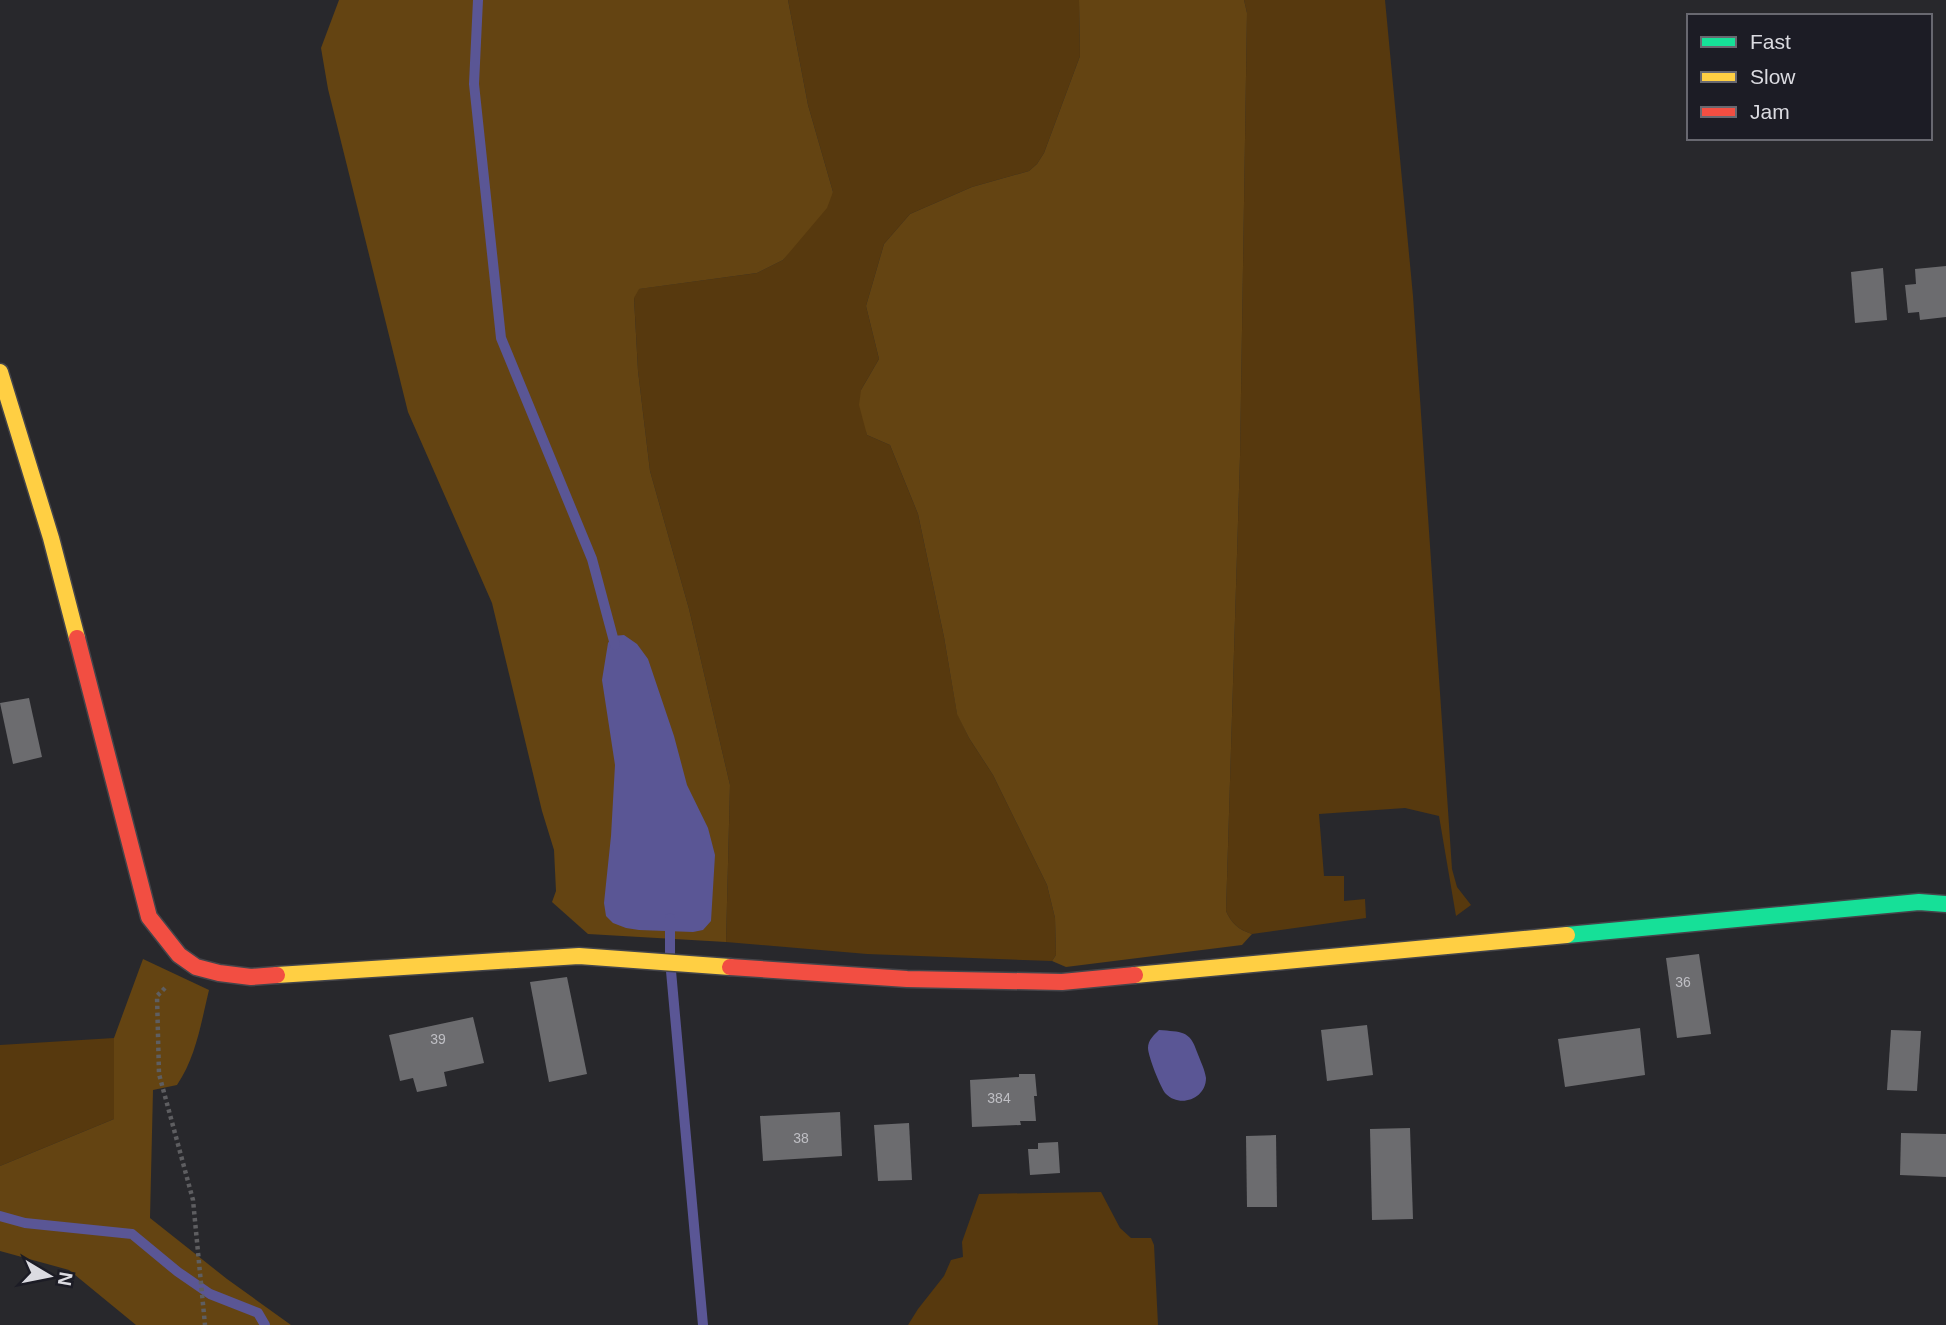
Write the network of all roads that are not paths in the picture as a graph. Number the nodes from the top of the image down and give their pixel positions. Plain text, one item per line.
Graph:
1 (0, 372) edge
2 (1946, 904) edge

1 - 2 street

